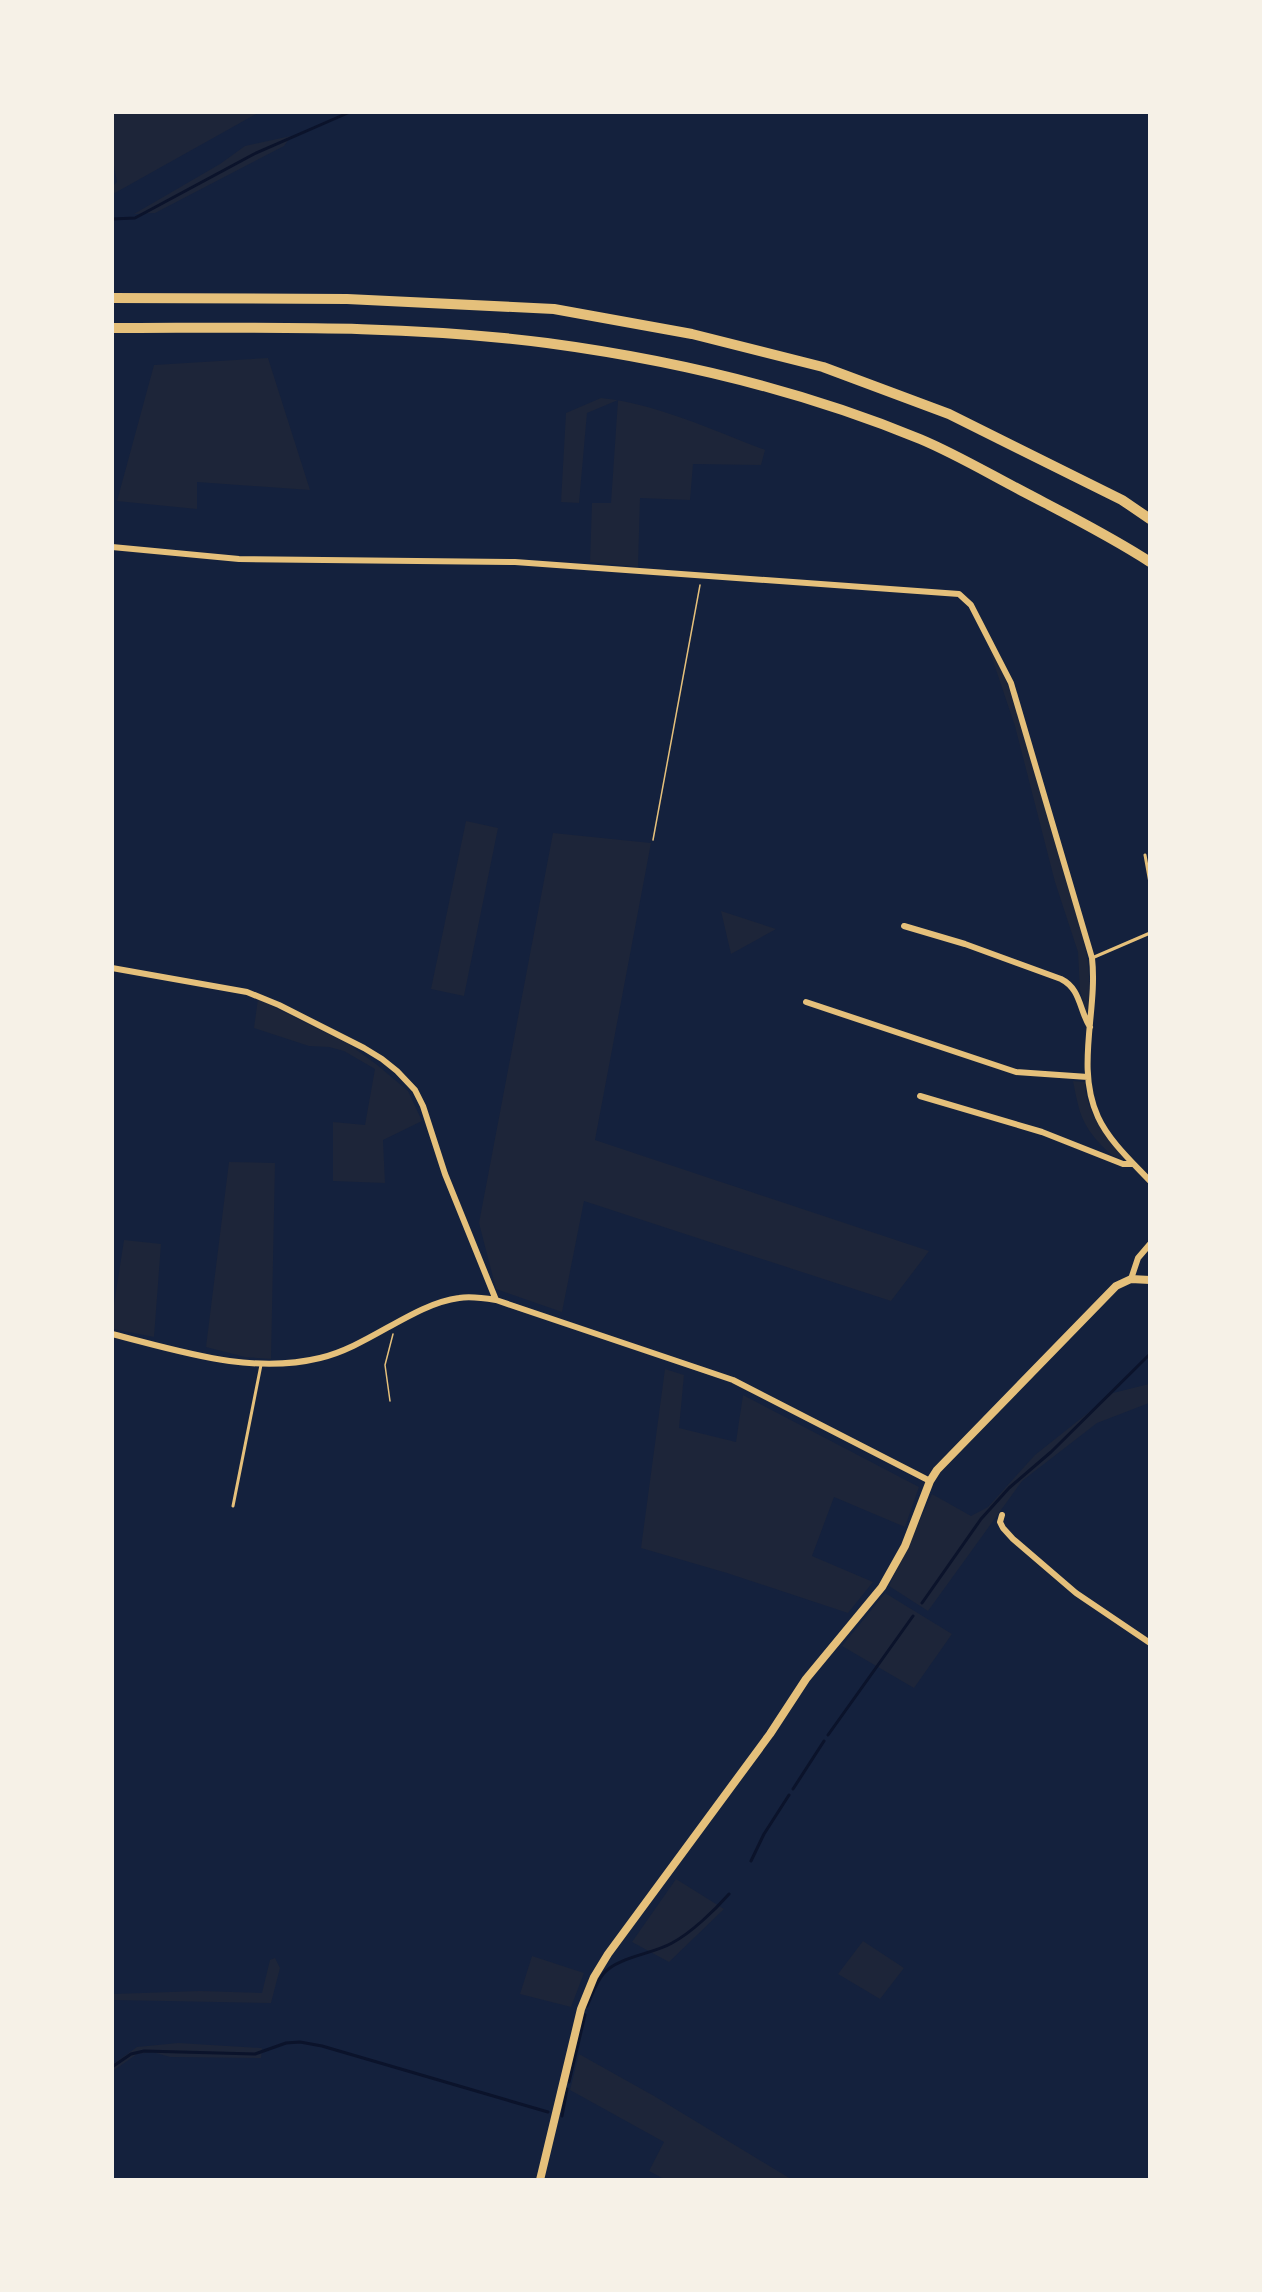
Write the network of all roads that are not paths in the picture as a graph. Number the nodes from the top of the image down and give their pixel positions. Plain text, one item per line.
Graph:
1 (112, 298) edge
2 (112, 327) edge
3 (1149, 519) edge
4 (112, 547) edge
5 (1149, 562) edge
6 (1145, 855) dead end
7 (1149, 883) edge
8 (904, 926) dead end
9 (1149, 933) edge
10 (1092, 958) junction
11 (112, 968) edge
12 (806, 1002) dead end
13 (1090, 1027) junction
14 (1088, 1077) junction
15 (920, 1096) dead end
16 (1133, 1164) junction
17 (1149, 1181) edge
18 (1149, 1244) edge
19 (1131, 1279) junction
20 (1149, 1280) edge
21 (496, 1300) junction
22 (112, 1334) edge
23 (261, 1365) junction
24 (930, 1481) junction
25 (233, 1506) dead end
26 (1002, 1515) dead end
27 (1149, 1643) edge
28 (540, 2180) edge

1 - 3 highway
2 - 5 highway
4 - 10 street
6 - 7 lane
8 - 13 street
9 - 10 lane
10 - 13 street
11 - 21 street
12 - 14 street
13 - 14 street
14 - 16 street
15 - 16 street
16 - 17 street
18 - 19 street
19 - 20 street
19 - 24 street
21 - 23 street
21 - 24 street
22 - 23 street
23 - 25 lane
24 - 28 street
26 - 27 street

